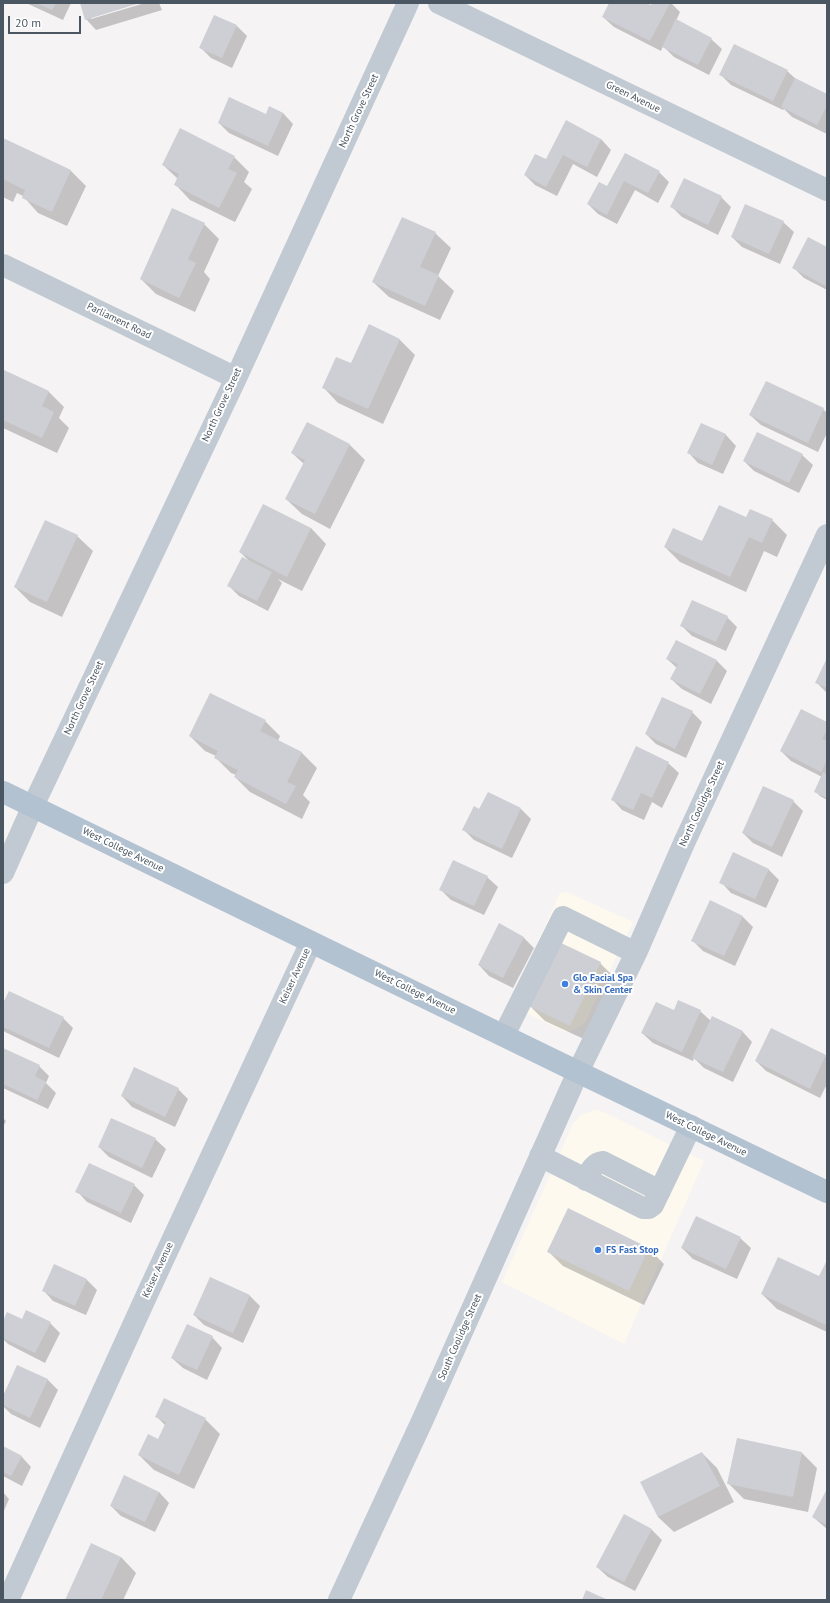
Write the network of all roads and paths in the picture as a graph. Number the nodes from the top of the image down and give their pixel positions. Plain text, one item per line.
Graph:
1 (408, 3) edge
2 (439, 3) edge
3 (827, 190) edge
4 (3, 265) edge
5 (236, 378) junction
6 (827, 535) edge
7 (3, 792) edge
8 (33, 806) junction
9 (3, 873) edge
10 (311, 942) junction
11 (636, 952) junction
12 (504, 1035) junction
13 (578, 1072) junction
14 (691, 1126) junction
15 (540, 1156) junction
16 (827, 1192) edge
17 (8, 1600) edge
18 (339, 1600) edge

1 - 5 street, North Grove Street
2 - 3 street, Green Avenue
4 - 5 street, Parliament Road
5 - 8 street, North Grove Street
6 - 11 street, North Coolidge Street
7 - 8 main road, West College Avenue
8 - 9 street, North Grove Street
8 - 10 main road, West College Avenue
10 - 12 main road, West College Avenue
10 - 17 street, Keiser Avenue
11 - 12 street
11 - 13 street, North Coolidge Street
12 - 13 main road, West College Avenue
13 - 14 main road, West College Avenue
13 - 15 street, South Coolidge Street
14 - 15 street
14 - 16 main road, West College Avenue
15 - 18 street, South Coolidge Street

